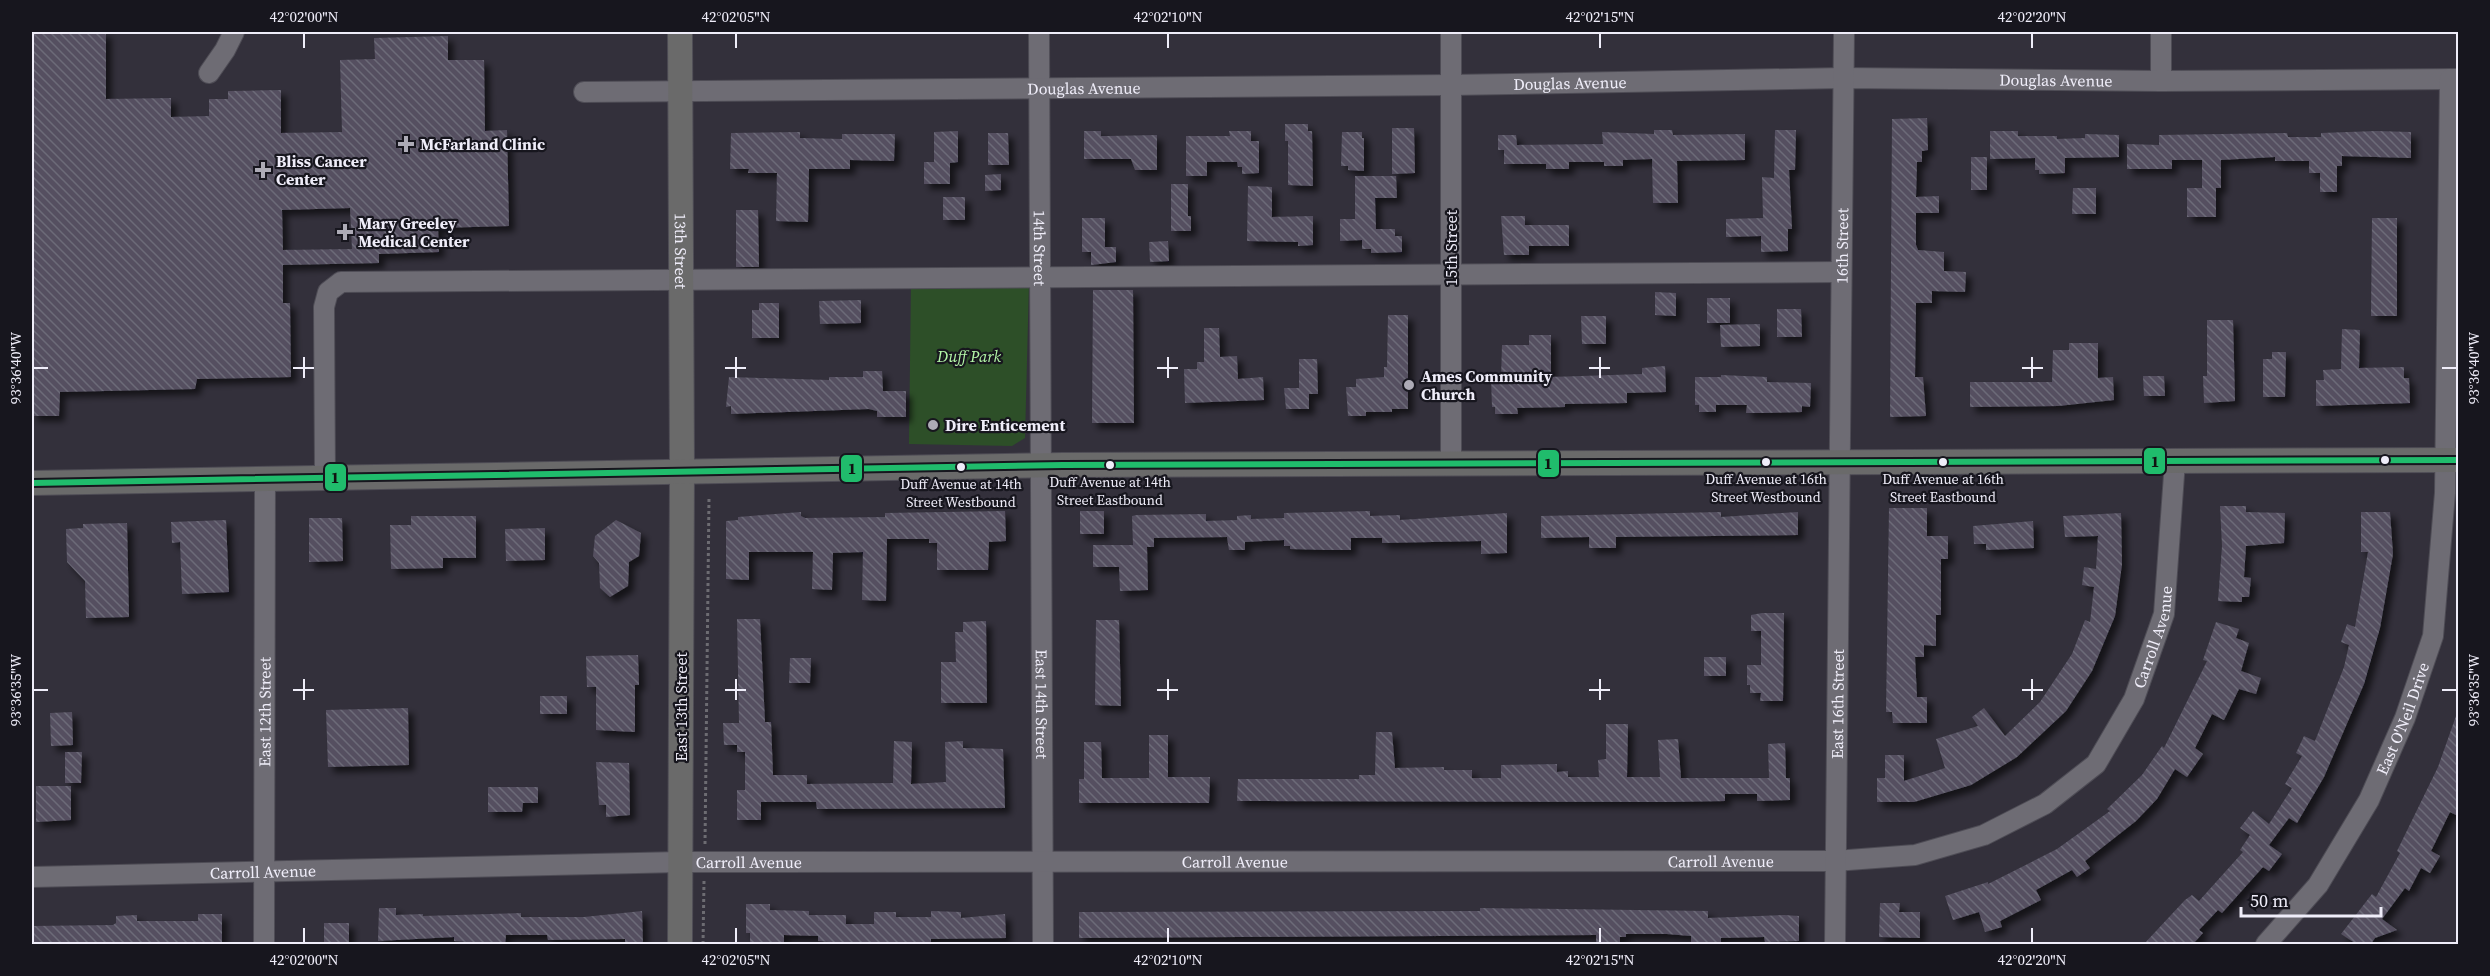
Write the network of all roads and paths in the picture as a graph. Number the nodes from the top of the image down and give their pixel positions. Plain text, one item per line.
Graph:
1 (234, 32) edge
2 (680, 32) edge
3 (1039, 32) edge
4 (1451, 32) edge
5 (1844, 32) edge
6 (2161, 32) edge
7 (209, 72) dead end
8 (1843, 78) junction
9 (2454, 79) edge
10 (2161, 81) junction
11 (1451, 85) junction
12 (1039, 87) junction
13 (679, 90) junction
14 (584, 92) dead end
15 (1840, 272) junction
16 (1451, 274) junction
17 (1041, 276) junction
18 (681, 281) junction
19 (2452, 460) edge
20 (2175, 461) junction
21 (1839, 462) junction
22 (1451, 464) junction
23 (1042, 465) junction
24 (682, 470) junction
25 (325, 477) junction
26 (264, 478) junction
27 (32, 483) edge
28 (709, 498) dead end
29 (705, 844) dead end
30 (1835, 861) junction
31 (680, 862) junction
32 (1042, 864) junction
33 (264, 872) junction
34 (32, 877) edge
35 (704, 877) dead end
36 (264, 945) edge
37 (680, 945) edge
38 (703, 945) edge
39 (1042, 945) edge
40 (1835, 945) edge
41 (2266, 945) edge

1 - 7 street
2 - 13 main road, 13th Street
3 - 12 street, 14th Street
4 - 11 street, 15th Street
5 - 8 street, 16th Street
6 - 10 street
8 - 10 street, Douglas Avenue
8 - 11 street, Douglas Avenue
8 - 15 street, 16th Street
9 - 10 street, Douglas Avenue
9 - 19 street, East O'Neil Drive
11 - 12 street, Douglas Avenue
11 - 16 street, 15th Street
12 - 13 street, Douglas Avenue
12 - 17 street, 14th Street
13 - 14 street, Douglas Avenue
13 - 18 main road, 13th Street
15 - 16 street
15 - 21 street, 16th Street
16 - 17 street
16 - 22 street, 15th Street
17 - 18 street
17 - 23 street, 14th Street
18 - 24 main road, 13th Street
18 - 25 street
19 - 20 main road
19 - 41 street, East O'Neil Drive
20 - 21 main road
20 - 30 street, Carroll Avenue
21 - 22 main road
21 - 30 street, East 16th Street
22 - 23 main road
23 - 24 main road
23 - 32 street, East 14th Street
24 - 25 main road
24 - 31 main road, East 13th Street
25 - 26 main road
26 - 27 main road
26 - 33 street, East 12th Street
28 - 29 path
30 - 32 street, Carroll Avenue
30 - 40 street, East 16th Street
31 - 32 street, Carroll Avenue
31 - 33 street, Carroll Avenue
31 - 37 main road, East 13th Street
32 - 39 street, East 14th Street
33 - 34 street, Carroll Avenue
33 - 36 street, East 12th Street
35 - 38 path

